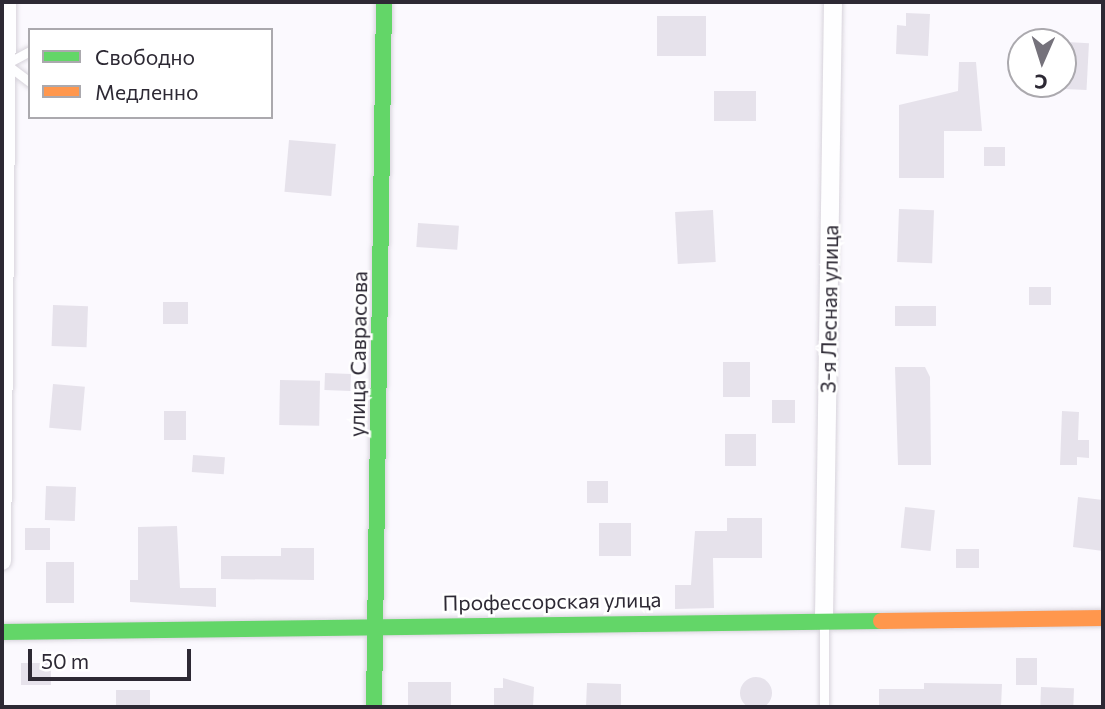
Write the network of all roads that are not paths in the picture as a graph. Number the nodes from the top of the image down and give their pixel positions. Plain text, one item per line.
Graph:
1 (7, 2) edge
2 (384, 2) edge
3 (834, 2) edge
4 (28, 52) edge
5 (4, 64) edge
6 (28, 81) edge
7 (2, 561) edge
8 (824, 617) junction
9 (1103, 618) edge
10 (375, 625) junction
11 (2, 632) edge
12 (374, 707) edge
13 (824, 707) edge

1 - 5 street
2 - 10 street, улица Саврасова
3 - 8 street, 3-я Лесная улица
4 - 5 lane
5 - 6 lane
5 - 7 street
8 - 9 street, Профессорская улица
8 - 10 street, Профессорская улица
8 - 13 lane
10 - 11 street, Профессорская улица
10 - 12 street, улица Саврасова

